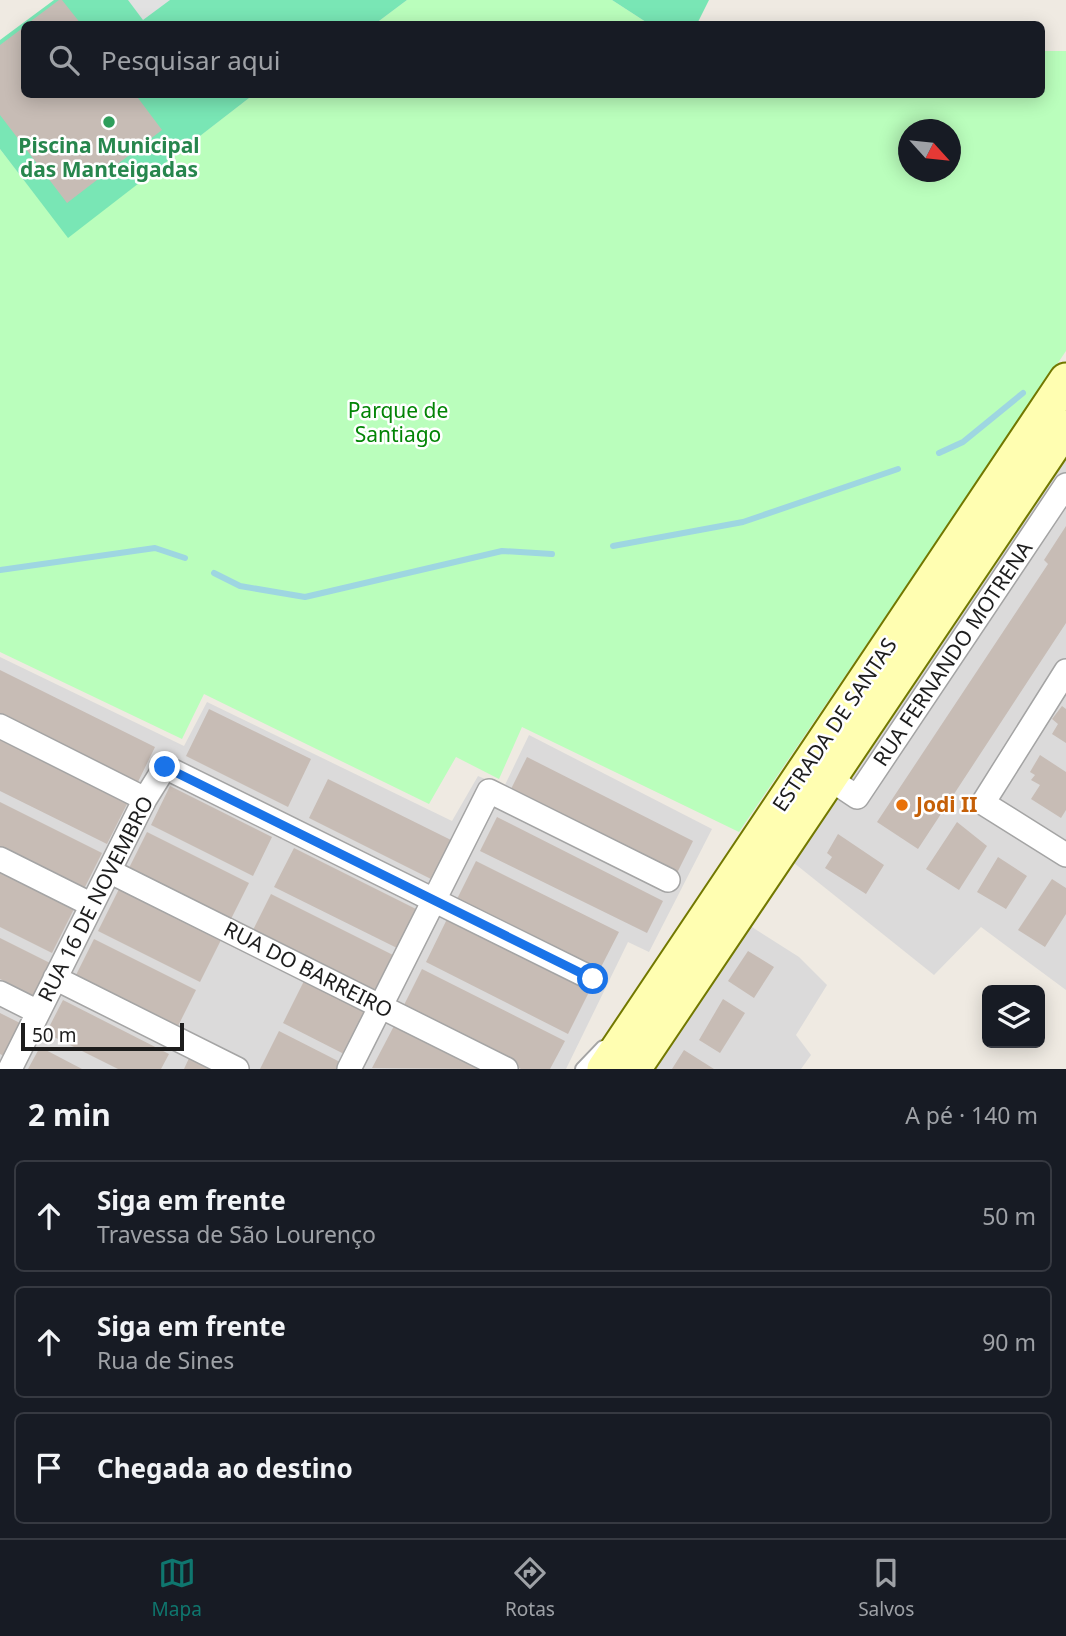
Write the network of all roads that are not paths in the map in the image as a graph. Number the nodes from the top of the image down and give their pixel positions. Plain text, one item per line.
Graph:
1 (1066, 380) edge
2 (1066, 427) edge
3 (1055, 466) edge
4 (1066, 485) edge
5 (1066, 671) edge
6 (0, 726) edge
7 (830, 779) junction
8 (145, 799) junction
9 (1066, 855) edge
10 (0, 859) edge
11 (109, 870) junction
12 (668, 880) dead end
13 (434, 900) junction
14 (92, 905) junction
15 (55, 978) junction
16 (593, 979) dead end
17 (0, 993) edge
18 (381, 1006) junction
19 (646, 1007) junction
20 (38, 1012) junction
21 (10, 1069) edge
22 (237, 1069) edge
23 (349, 1069) edge
24 (506, 1069) edge
25 (582, 1069) edge
26 (604, 1069) edge
27 (635, 1069) edge

1 - 19 main road, ESTRADA DE SANTAS
2 - 3 main road, ESTRADA DE SANTAS
3 - 7 main road, ESTRADA DE SANTAS
4 - 7 street, RUA FERNANDO MOTRENA
5 - 9 street
6 - 8 street
7 - 27 main road, ESTRADA DE SANTAS
8 - 11 street, RUA 16 DE NOVEMBRO
8 - 13 street, RUA 16 DE NOVEMBRO
10 - 14 street
11 - 14 street, RUA 16 DE NOVEMBRO
11 - 18 street, RUA DO BARREIRO
12 - 13 street
13 - 16 street
13 - 18 street
14 - 15 street, RUA 16 DE NOVEMBRO
15 - 20 street, RUA 16 DE NOVEMBRO
15 - 22 street
17 - 20 street
18 - 23 street
18 - 24 street, RUA DO BARREIRO
19 - 25 lane
19 - 26 main road, ESTRADA DE SANTAS
20 - 21 street, RUA 16 DE NOVEMBRO

